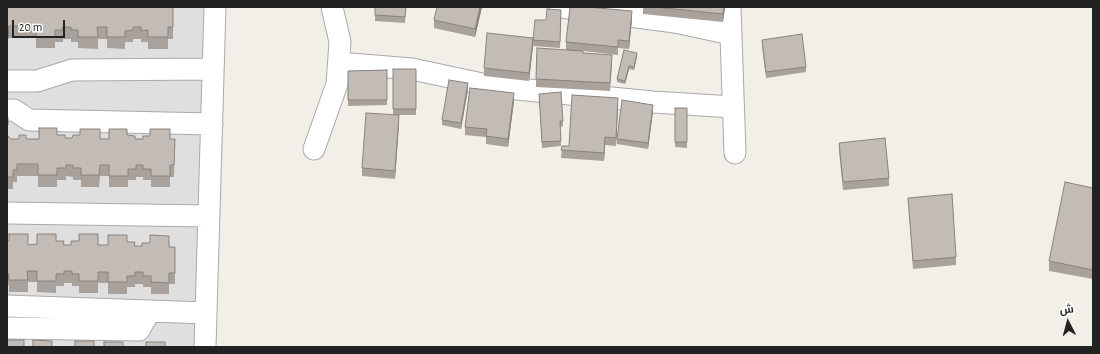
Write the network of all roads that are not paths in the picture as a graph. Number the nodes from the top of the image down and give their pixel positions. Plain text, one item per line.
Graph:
1 (215, 7) edge
2 (332, 7) edge
3 (560, 7) edge
4 (730, 7) edge
5 (731, 34) junction
6 (338, 63) junction
7 (213, 69) junction
8 (12, 81) edge
9 (733, 107) junction
10 (11, 110) edge
11 (212, 124) junction
12 (314, 149) dead end
13 (735, 153) dead end
14 (7, 213) edge
15 (209, 216) junction
16 (7, 306) edge
17 (150, 310) junction
18 (206, 313) junction
19 (7, 328) edge
20 (206, 347) edge

1 - 7 street
2 - 6 street
3 - 5 street
4 - 5 street
5 - 9 street
6 - 9 street
6 - 12 street
7 - 8 street
7 - 11 street
8 - 10 street
9 - 13 street
10 - 11 street
11 - 15 street
14 - 15 street
15 - 18 street
16 - 17 street
17 - 18 street
17 - 19 street
18 - 20 street

